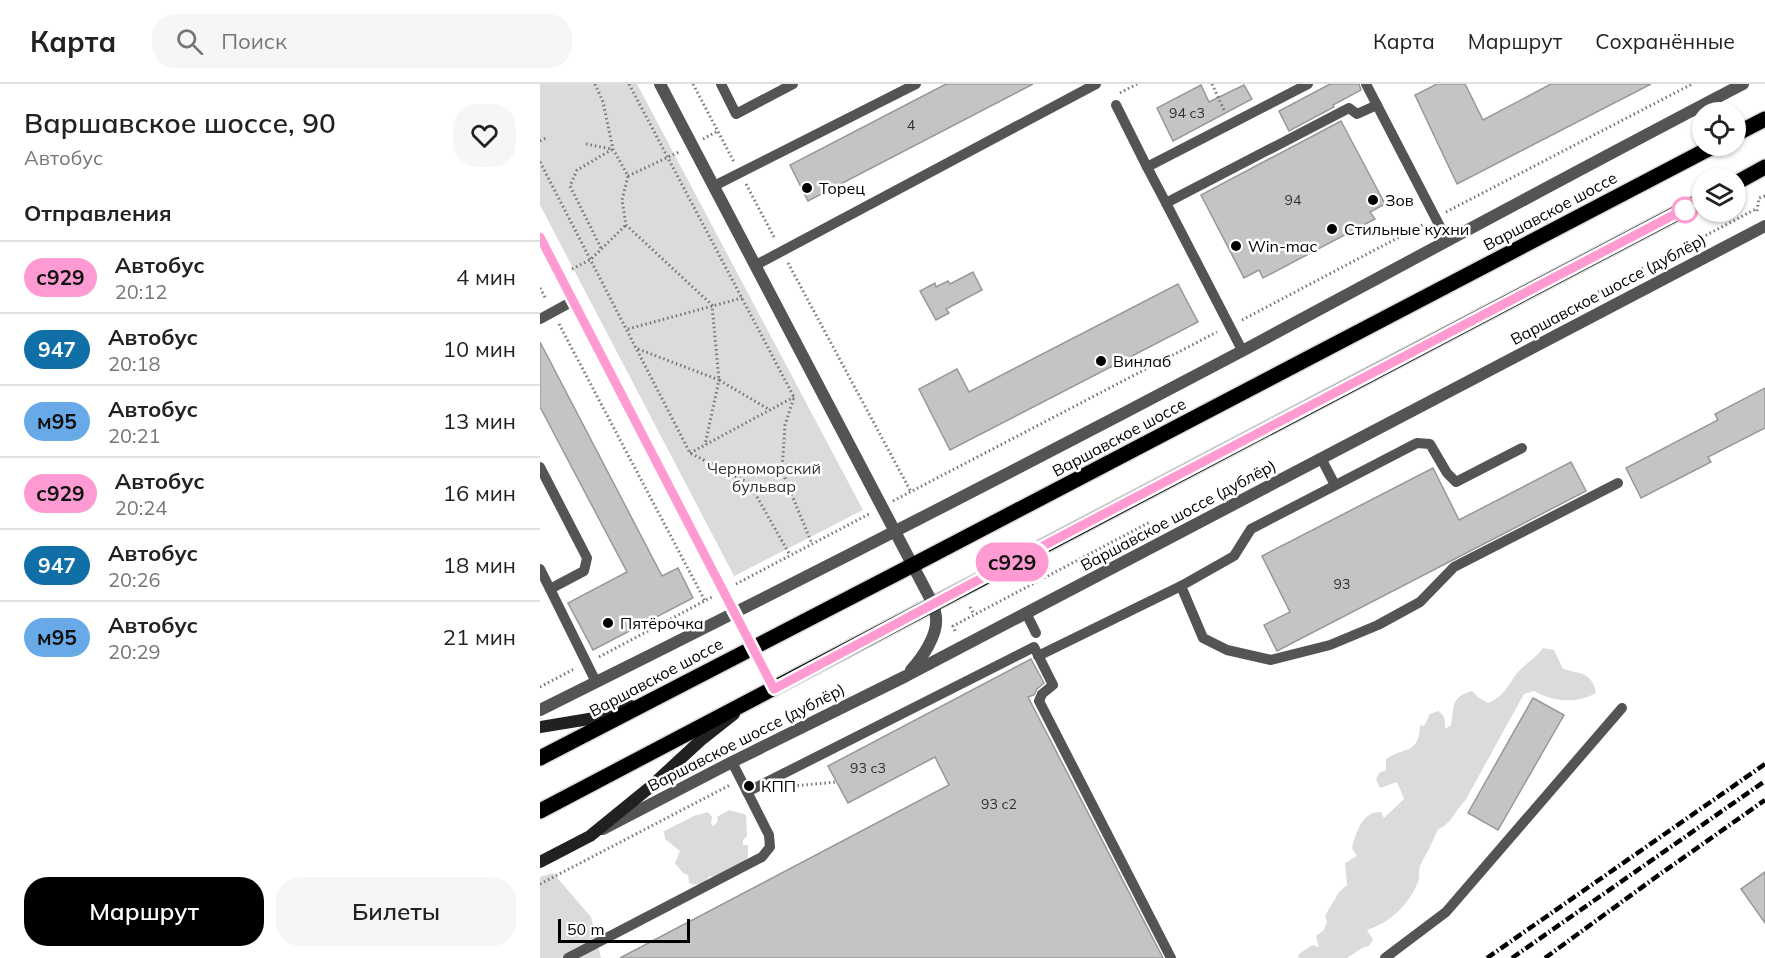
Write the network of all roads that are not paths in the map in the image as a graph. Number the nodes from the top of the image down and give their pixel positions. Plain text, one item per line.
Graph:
1 (660, 84) edge
2 (720, 84) edge
3 (793, 84) edge
4 (916, 84) edge
5 (1096, 84) edge
6 (1308, 84) edge
7 (1366, 84) edge
8 (1743, 84) edge
9 (1114, 101) road end
10 (1377, 105) junction
11 (1765, 119) edge
12 (1746, 129) edge
13 (1695, 156) edge
14 (1146, 167) junction
15 (1765, 167) edge
16 (1746, 177) edge
17 (714, 186) junction
18 (1166, 203) junction
19 (1692, 205) edge
20 (1765, 226) edge
21 (540, 237) edge
22 (1447, 240) junction
23 (756, 265) junction
24 (573, 301) junction
25 (540, 320) edge
26 (1242, 350) junction
27 (1522, 448) dead end
28 (1321, 458) junction
29 (540, 467) edge
30 (1618, 483) dead end
31 (1335, 485) junction
32 (895, 531) junction
33 (913, 565) junction
34 (540, 569) edge
35 (1181, 586) junction
36 (550, 589) junction
37 (933, 604) junction
38 (734, 613) junction
39 (1026, 613) junction
40 (1036, 633) dead end
41 (752, 647) junction
42 (1038, 656) junction
43 (906, 676) junction
44 (596, 682) junction
45 (774, 689) junction
46 (652, 699) junction
47 (749, 702) junction
48 (1622, 708) dead end
49 (540, 710) edge
50 (540, 727) edge
51 (540, 758) edge
52 (732, 762) junction
53 (747, 792) junction
54 (540, 811) edge
55 (590, 836) junction
56 (540, 862) edge
57 (568, 958) edge
58 (1171, 958) edge
59 (1384, 958) edge

1 - 17 street
2 - 3 lane
4 - 17 lane
5 - 23 lane
6 - 14 lane
7 - 10 lane
8 - 22 street
9 - 14 lane
10 - 18 lane
10 - 22 lane
11 - 12 main road
13 - 33 main road, Варшавское шоссе
14 - 18 lane
15 - 16 main road
17 - 23 street
18 - 26 lane
19 - 37 main road
20 - 28 street, Варшавское шоссе (дублёр)
21 - 24 street
22 - 26 street
23 - 32 street
24 - 25 lane
24 - 38 street
26 - 32 street
27 - 31 lane
28 - 31 lane
28 - 39 street, Варшавское шоссе (дублёр)
29 - 36 lane
30 - 35 lane
31 - 35 lane
32 - 33 street
32 - 38 street
33 - 37 street
33 - 41 main road, Варшавское шоссе
34 - 36 lane
35 - 42 lane
36 - 44 lane
37 - 43 street
37 - 45 main road
38 - 41 street
38 - 44 street
39 - 40 lane
39 - 43 street, Варшавское шоссе (дублёр)
41 - 45 street
41 - 46 main road, Варшавское шоссе
42 - 53 lane
42 - 58 lane
43 - 52 street, Варшавское шоссе (дублёр)
44 - 49 street
45 - 47 main road
46 - 50 main road
46 - 51 main road, Варшавское шоссе
47 - 54 main road
47 - 55 main road
48 - 59 lane
52 - 53 lane
52 - 55 street, Варшавское шоссе (дублёр)
53 - 57 lane
55 - 56 main road, Варшавское шоссе (дублёр)

